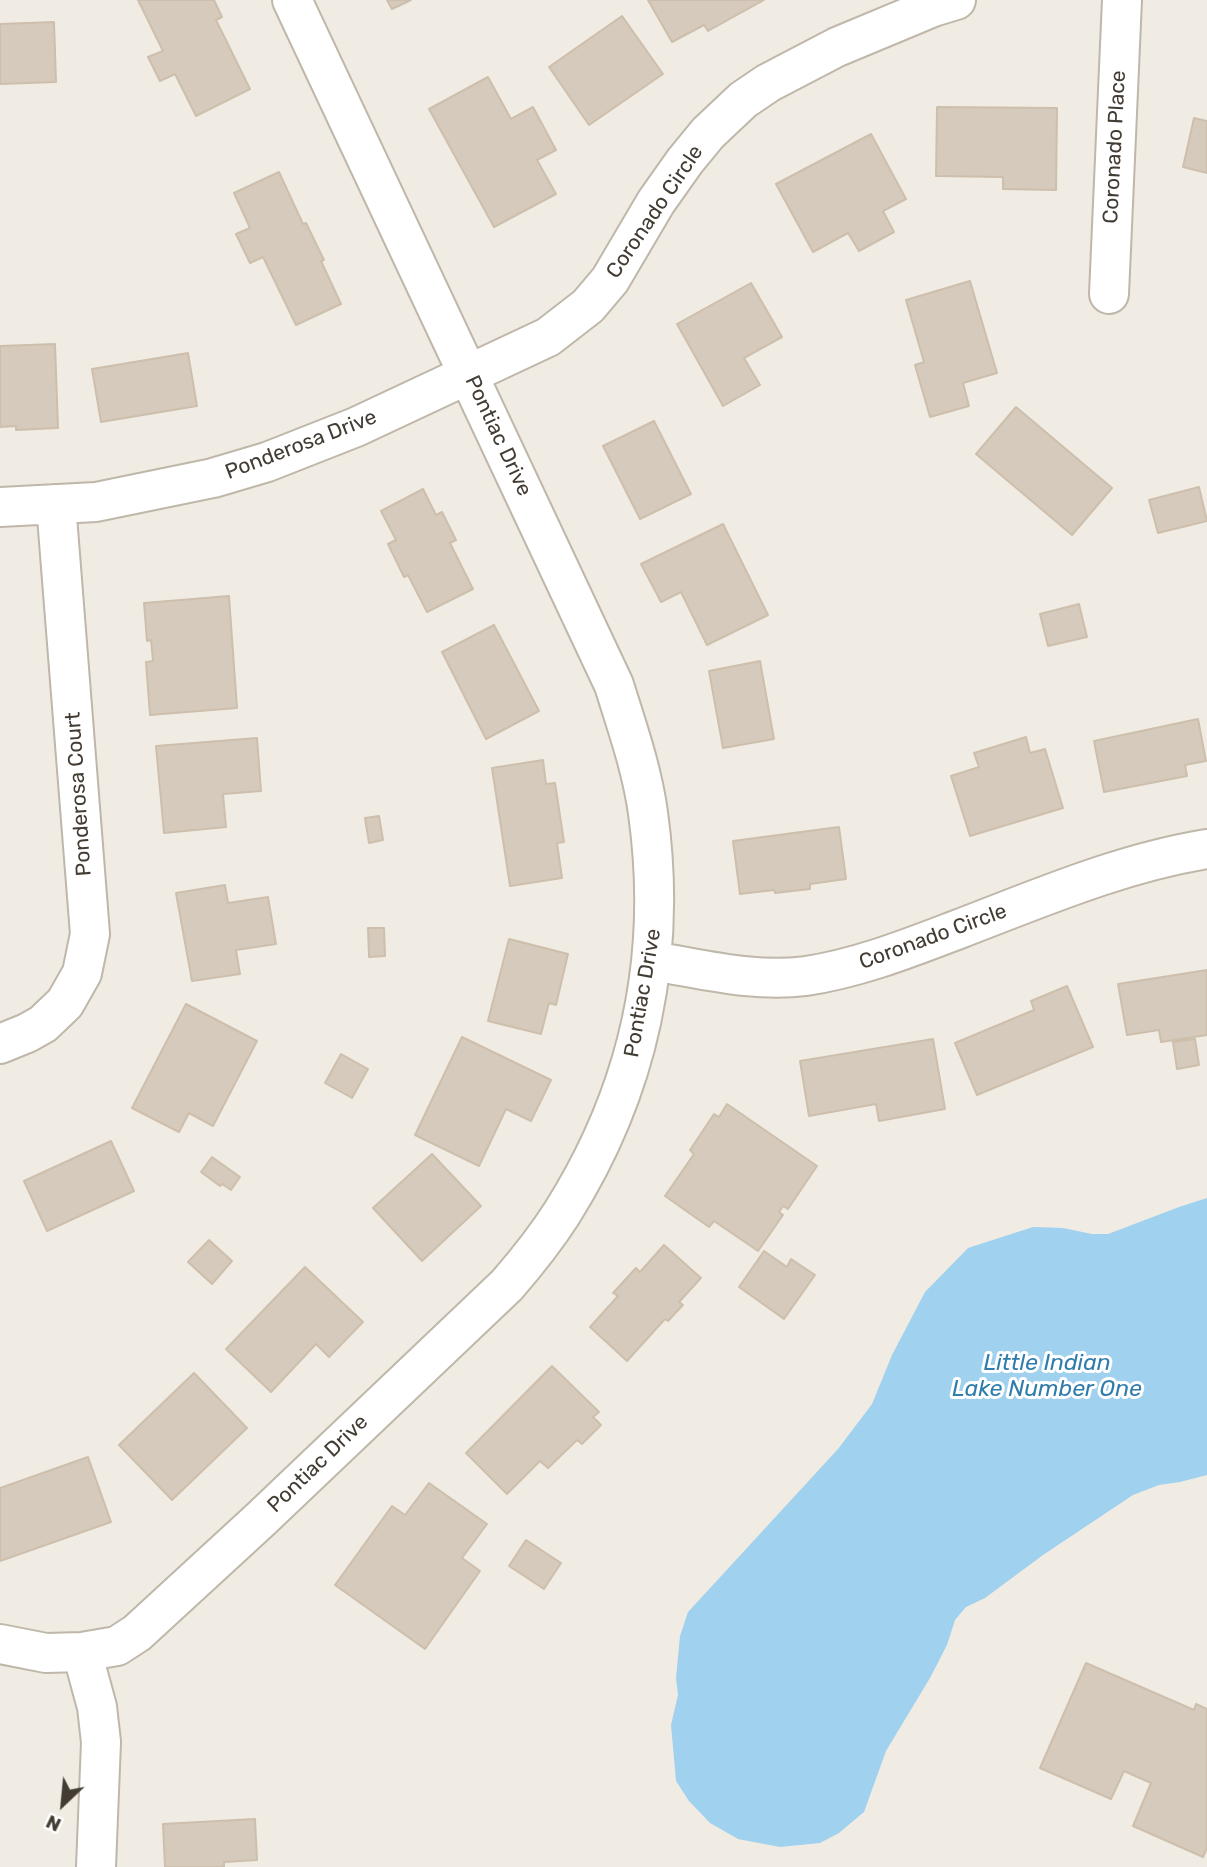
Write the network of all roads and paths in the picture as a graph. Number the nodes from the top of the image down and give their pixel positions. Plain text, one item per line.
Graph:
1 (292, 0) edge
2 (956, 0) edge
3 (1122, 0) edge
4 (1109, 294) dead end
5 (469, 374) junction
6 (57, 503) junction
7 (0, 507) edge
8 (1207, 849) edge
9 (652, 961) junction
10 (0, 1044) edge
11 (0, 1644) edge
12 (82, 1652) junction
13 (96, 1867) edge

1 - 5 street, Pontiac Drive
2 - 5 street, Coronado Circle
3 - 4 street, Coronado Place
5 - 6 street, Ponderosa Drive
5 - 9 street, Pontiac Drive
6 - 7 street, Ponderosa Drive
6 - 10 street, Ponderosa Court
8 - 9 street, Coronado Circle
9 - 12 street, Pontiac Drive
11 - 12 street, Pontiac Drive
12 - 13 street

